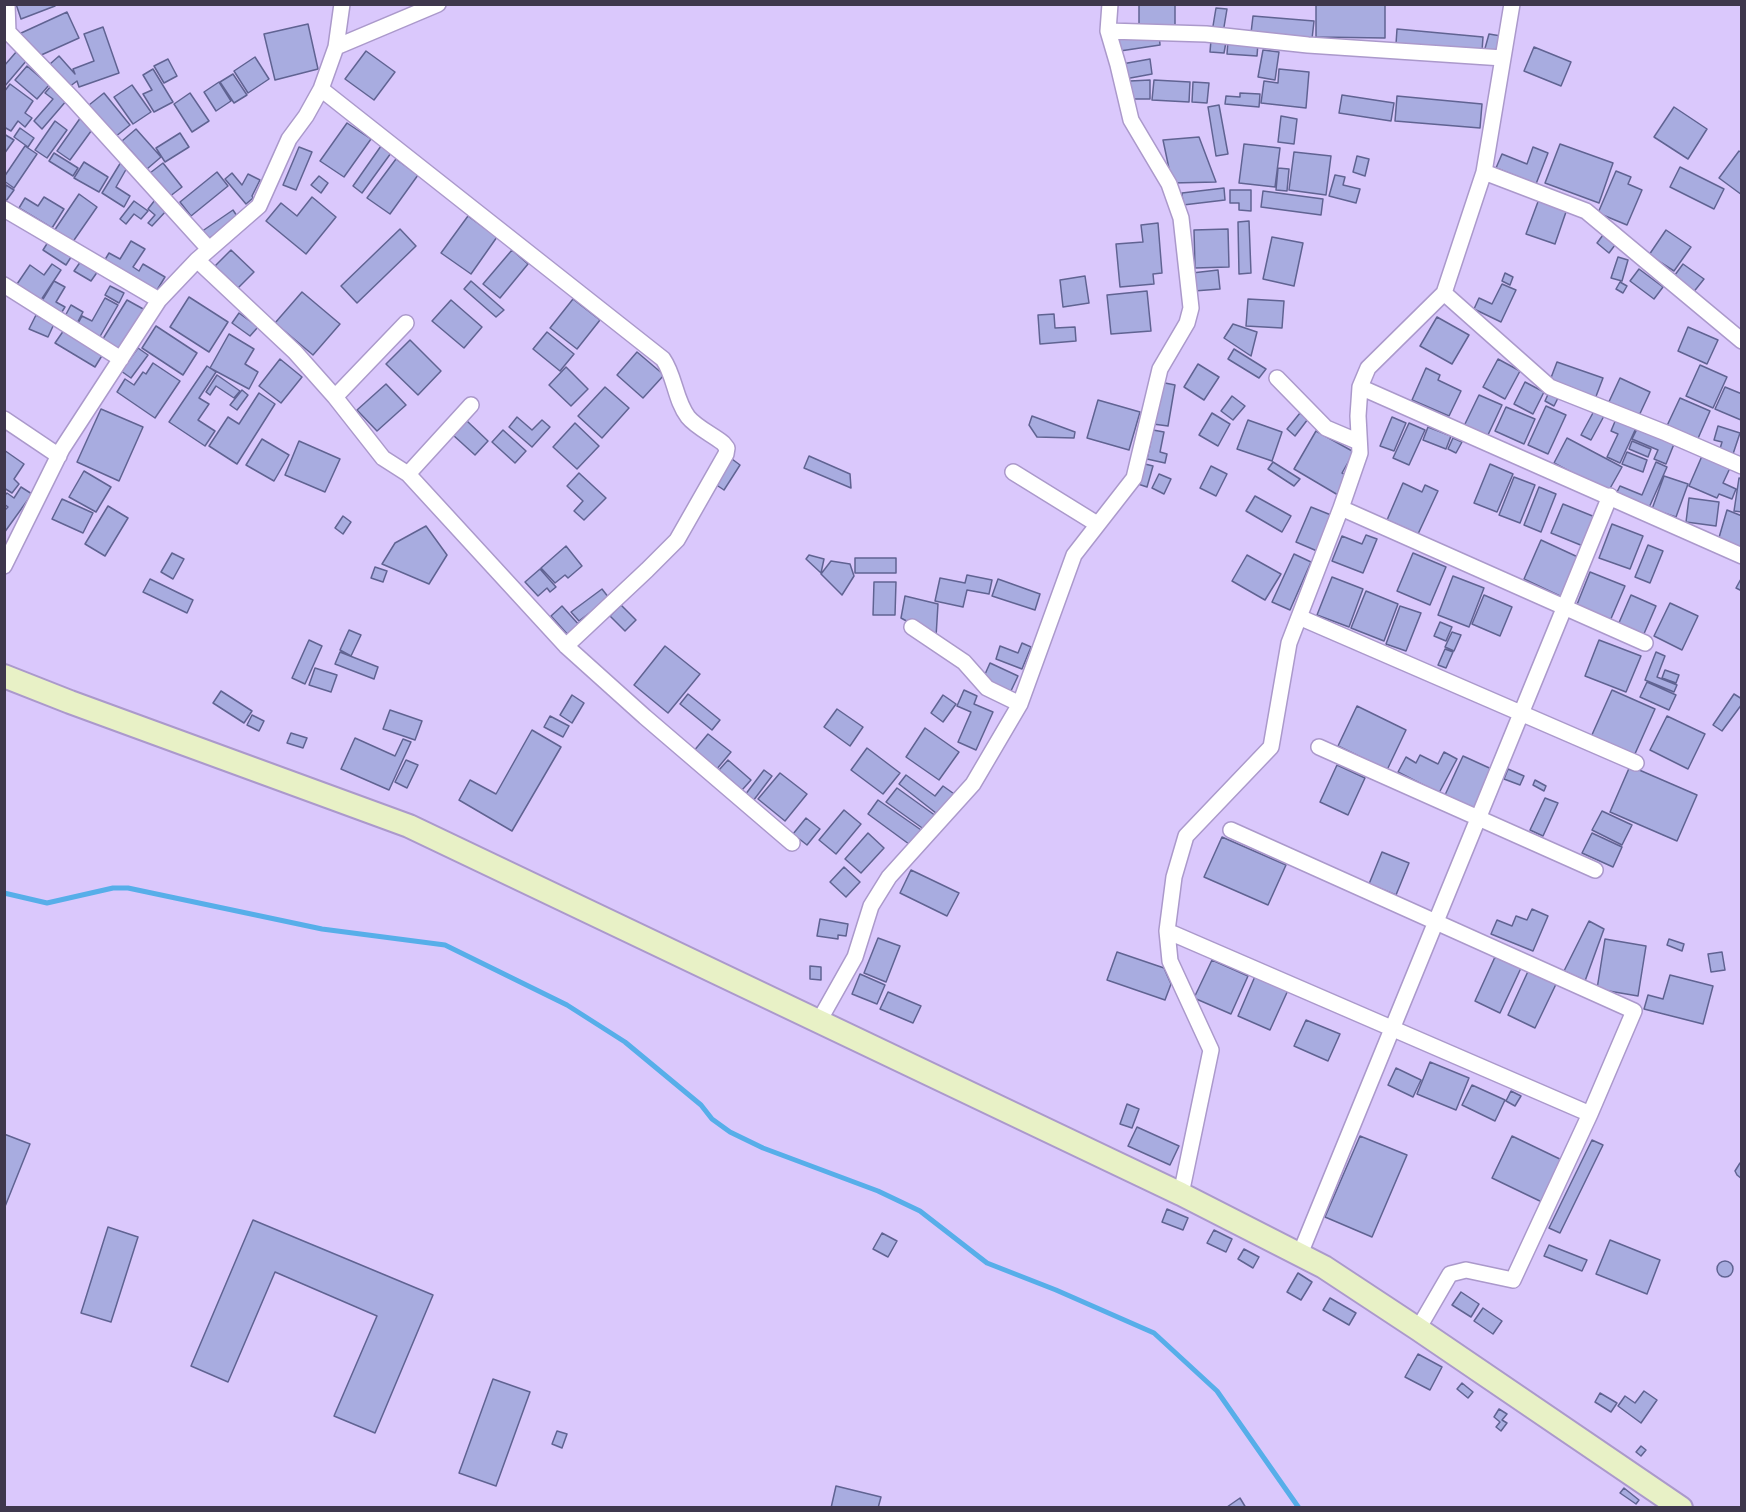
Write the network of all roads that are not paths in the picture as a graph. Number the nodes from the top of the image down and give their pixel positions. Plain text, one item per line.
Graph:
1 (7, 4) edge
2 (342, 4) edge
3 (438, 4) edge
4 (1110, 4) edge
5 (1512, 4) edge
6 (1108, 31) junction
7 (336, 47) junction
8 (1503, 57) junction
9 (321, 89) junction
10 (1484, 172) junction
11 (4, 209) edge
12 (209, 249) junction
13 (197, 260) junction
14 (4, 285) edge
15 (1444, 293) junction
16 (159, 300) junction
17 (406, 323) dead end
18 (1742, 341) edge
19 (121, 359) junction
20 (1277, 378) dead end
21 (1360, 387) junction
22 (335, 397) junction
23 (471, 405) dead end
24 (4, 419) edge
25 (1359, 442) junction
26 (59, 456) junction
27 (1742, 466) edge
28 (1013, 472) dead end
29 (408, 474) junction
30 (1610, 496) junction
31 (1341, 508) junction
32 (1097, 524) junction
33 (1742, 556) edge
34 (4, 566) edge
35 (1565, 608) junction
36 (1299, 617) junction
37 (912, 627) dead end
38 (1645, 644) dead end
39 (566, 646) junction
40 (4, 676) edge
41 (1020, 704) junction
42 (1522, 713) junction
43 (1319, 747) dead end
44 (1636, 763) dead end
45 (1478, 818) junction
46 (1231, 830) dead end
47 (792, 843) dead end
48 (1595, 870) dead end
49 (1436, 922) junction
50 (1167, 931) junction
51 (819, 1021) junction
52 (1392, 1029) junction
53 (1590, 1114) junction
54 (1181, 1194) junction
55 (1300, 1254) junction
56 (1418, 1329) junction
57 (1681, 1508) edge

1 - 12 street
2 - 7 street
3 - 7 street
4 - 6 street
5 - 8 street
6 - 8 street
6 - 32 street
7 - 9 street
8 - 10 street
9 - 12 street
9 - 39 street
10 - 15 street
10 - 18 street
11 - 16 street
12 - 13 street
13 - 16 street
13 - 22 street
14 - 19 street
15 - 21 street
15 - 27 street
16 - 19 street
17 - 22 street
19 - 26 street
20 - 25 street
21 - 25 street
21 - 30 street
22 - 29 street
23 - 29 street
24 - 26 street
25 - 31 street
26 - 34 street
28 - 32 street
29 - 39 street
30 - 33 street
30 - 35 street
31 - 35 street
31 - 36 street
32 - 41 street
35 - 38 street
35 - 42 street
36 - 42 street
36 - 50 street
37 - 41 street
39 - 47 street
40 - 51 main road
41 - 51 street
42 - 44 street
42 - 45 street
43 - 45 street
45 - 48 street
45 - 49 street
46 - 49 street
49 - 52 street
49 - 53 street
50 - 52 street
50 - 54 street
51 - 54 main road
52 - 53 street
52 - 55 street
53 - 56 street
54 - 55 main road
55 - 56 main road
56 - 57 main road

